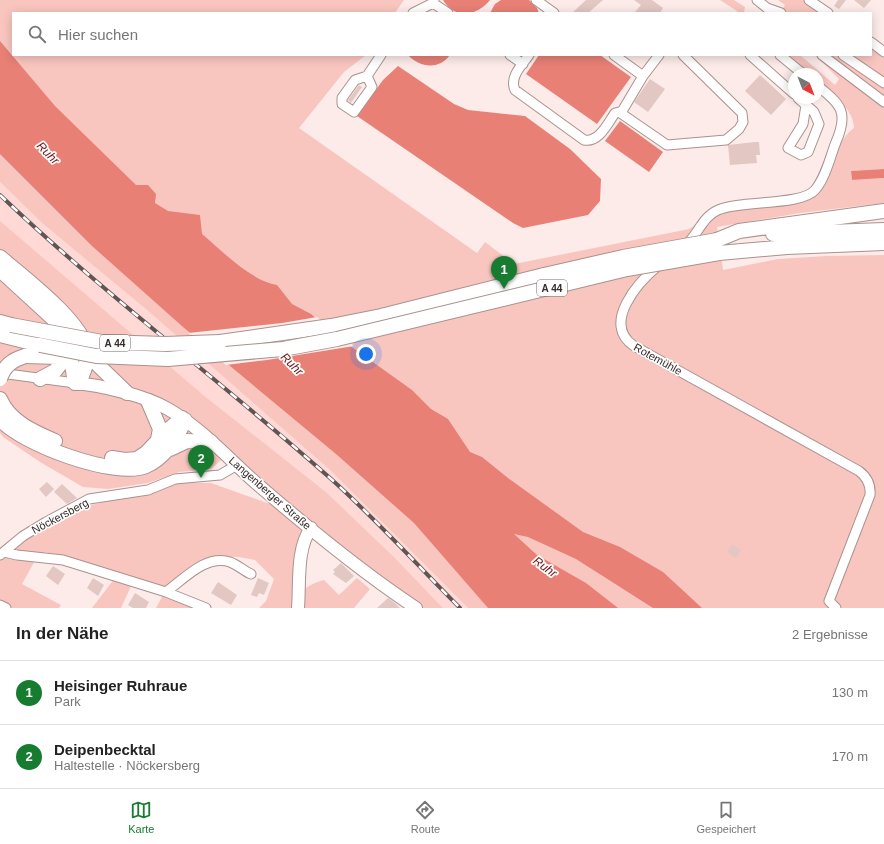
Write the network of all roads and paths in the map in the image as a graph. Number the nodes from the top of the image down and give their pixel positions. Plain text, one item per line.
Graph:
1 (536, 0) edge
2 (809, 0) edge
3 (434, 1) edge
4 (764, 8) edge
5 (415, 12) edge
6 (447, 12) edge
7 (553, 12) edge
8 (778, 12) edge
9 (827, 12) edge
10 (872, 43) edge
11 (884, 52) edge
12 (380, 56) edge
13 (511, 56) edge
14 (528, 56) edge
15 (615, 56) edge
16 (658, 56) edge
17 (684, 56) edge
18 (751, 56) edge
19 (781, 56) edge
20 (823, 56) edge
21 (844, 56) edge
22 (523, 64) junction
23 (796, 68) edge
24 (870, 74) junction
25 (366, 76) dead end
26 (642, 76) junction
27 (884, 77) edge
28 (884, 83) edge
29 (788, 89) edge
30 (824, 91) edge
31 (884, 102) edge
32 (806, 105) joint
33 (621, 113) junction
34 (884, 211) edge
35 (884, 230) edge
36 (884, 243) edge
37 (718, 247) junction
38 (0, 257) edge
39 (0, 270) edge
40 (6, 324) edge
41 (0, 336) edge
42 (70, 352) junction
43 (92, 353) junction
44 (0, 373) edge
45 (0, 379) edge
46 (40, 379) junction
47 (77, 383) junction
48 (127, 393) junction
49 (0, 399) edge
50 (148, 401) junction
51 (0, 419) edge
52 (183, 420) junction
53 (158, 439) junction
54 (211, 442) junction
55 (166, 451) junction
56 (237, 465) junction
57 (311, 528) junction
58 (2, 553) edge
59 (251, 574) dead end
60 (166, 592) junction
61 (0, 605) edge
62 (410, 606) edge
63 (6, 608) edge
64 (206, 608) edge
65 (298, 608) edge
66 (836, 608) edge

1 - 7 street
2 - 9 street
3 - 5 street
3 - 6 street
4 - 8 street
10 - 11 street
12 - 25 street
13 - 22 street
14 - 22 street
15 - 26 street
16 - 26 street
17 - 33 street
18 - 29 street
19 - 23 street
20 - 31 street
21 - 24 street
22 - 33 street
24 - 27 street
24 - 28 street
26 - 33 street
30 - 66 street, Rotemühle
32 - 32 street
34 - 37 highway
35 - 37 highway, A 44
36 - 37 highway, A 44
37 - 40 highway, A 44, bridge
37 - 43 highway, A 44, bridge
38 - 43 highway
39 - 42 highway
41 - 43 highway, A 44, bridge
42 - 46 highway
42 - 47 highway
43 - 45 highway, bridge
43 - 47 highway
43 - 48 highway
44 - 46 street, Langenberger Straße
46 - 47 street, Langenberger Straße
47 - 48 main road, Langenberger Straße
48 - 50 main road, Langenberger Straße
49 - 53 highway
50 - 52 main road, Langenberger Straße
50 - 53 highway
51 - 55 highway
52 - 53 highway
52 - 54 main road, Langenberger Straße
52 - 55 highway
54 - 55 highway
54 - 56 main road, Langenberger Straße
56 - 57 main road, Langenberger Straße
56 - 58 street, Nöckersberg
57 - 62 main road, Langenberger Straße
57 - 65 main road
58 - 60 street, Nöckersberg
59 - 60 street
60 - 64 street, Nöckersberg
61 - 63 street

